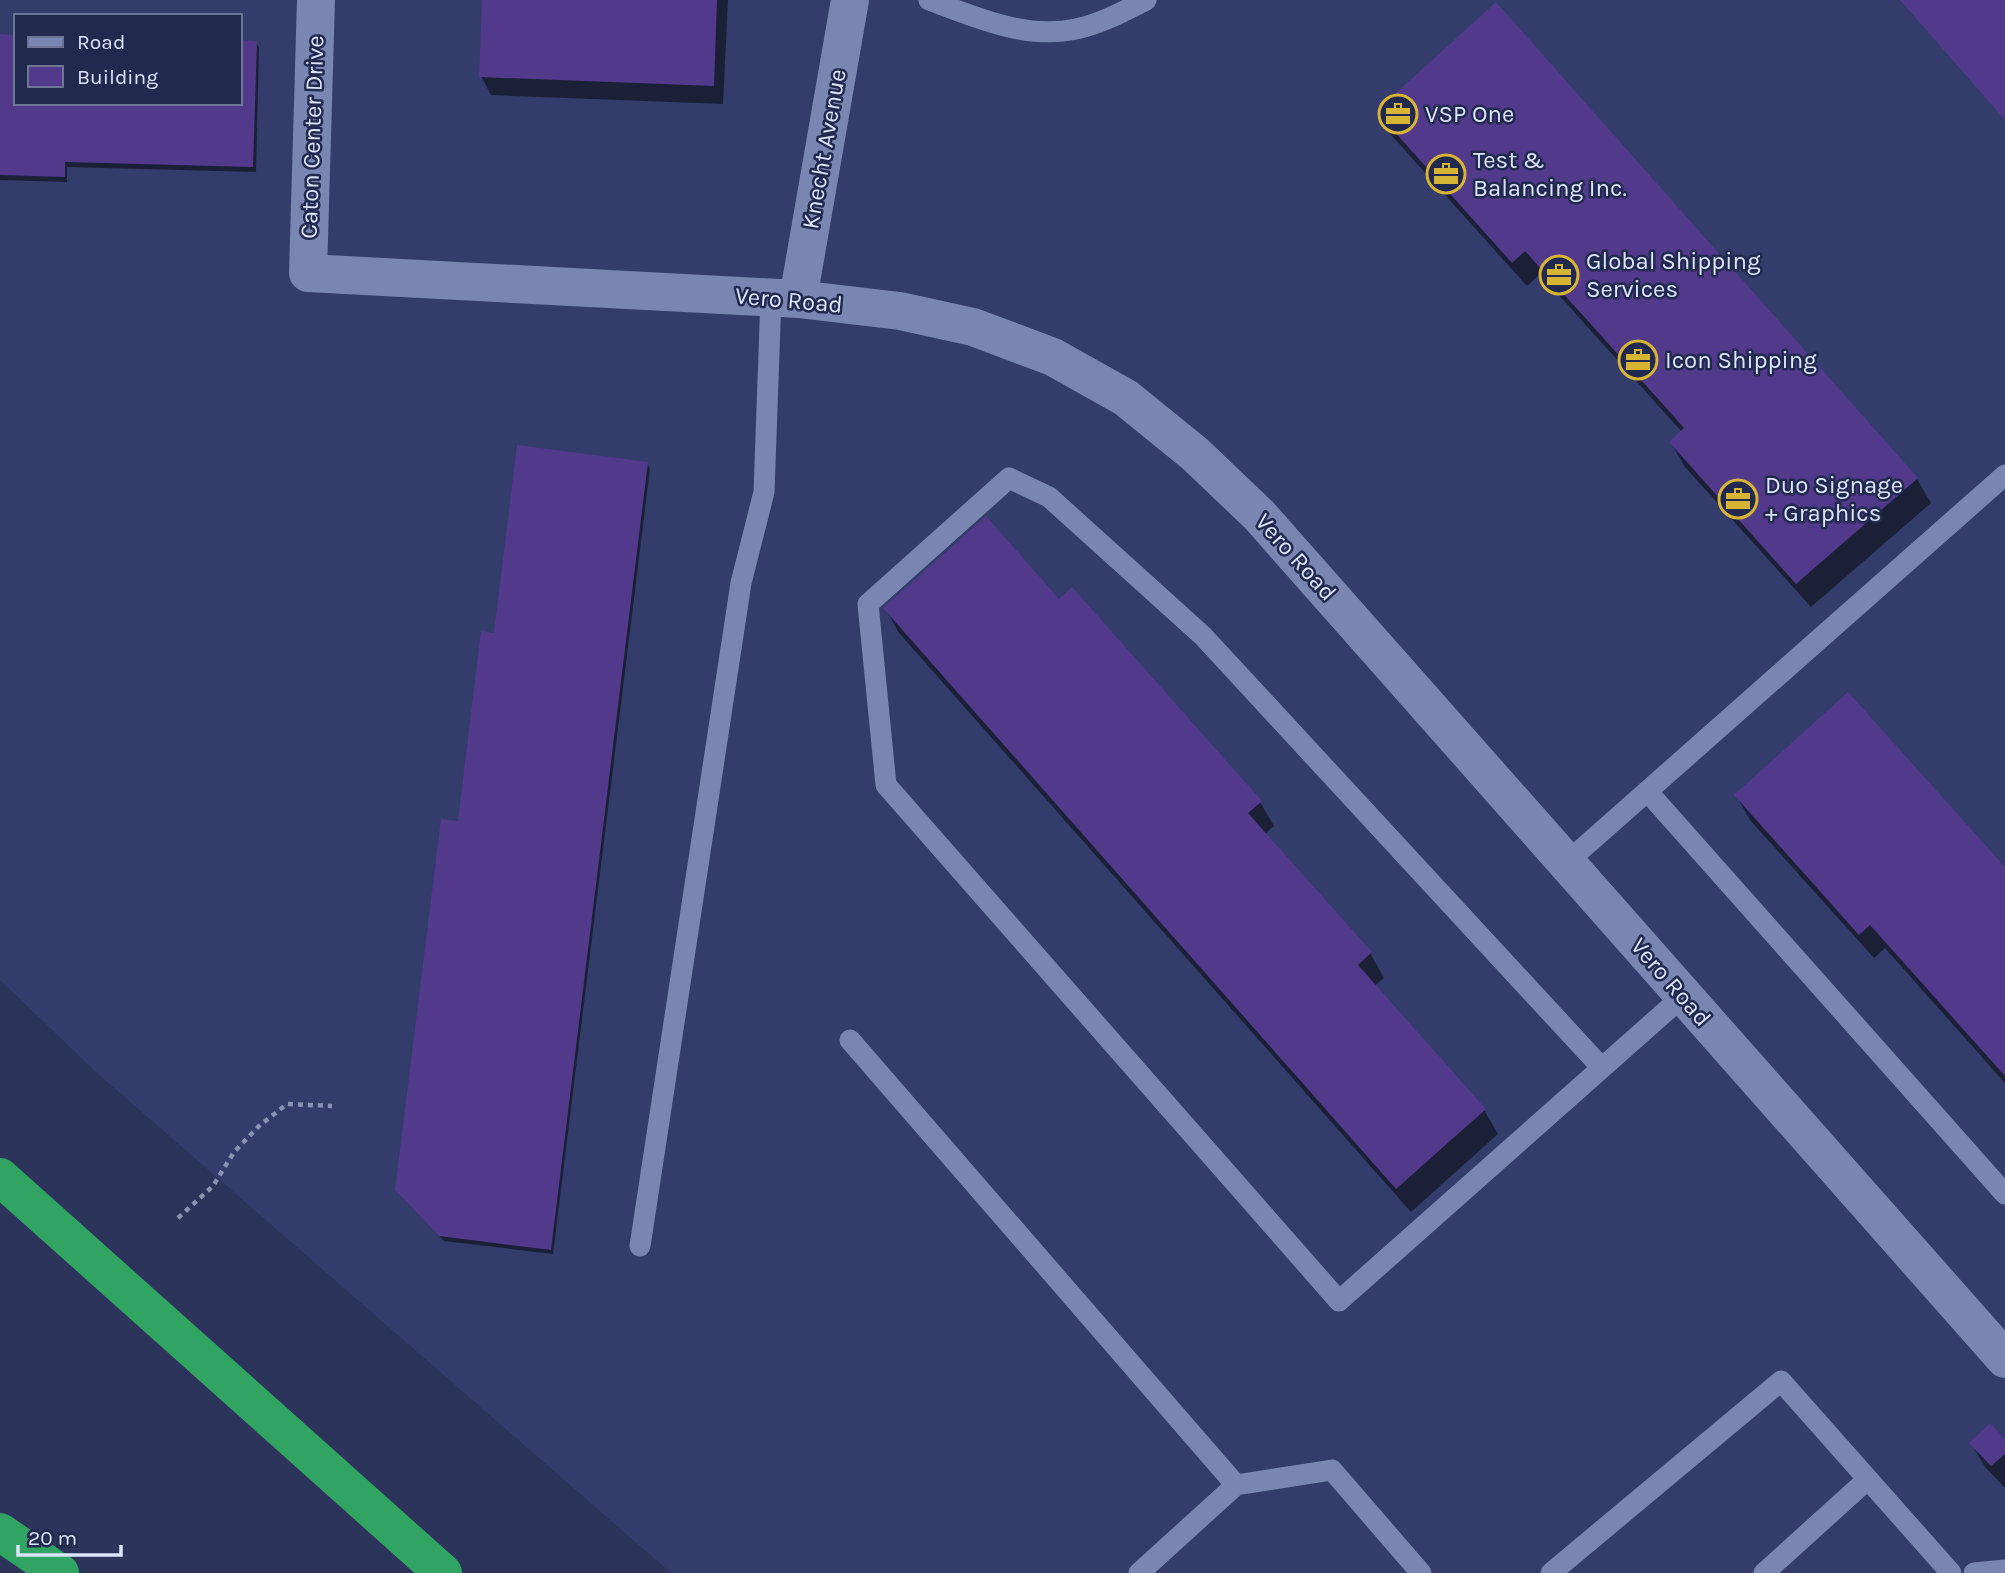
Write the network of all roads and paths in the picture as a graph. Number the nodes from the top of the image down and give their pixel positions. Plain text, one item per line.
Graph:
1 (316, 0) edge
2 (850, 0) edge
3 (929, 0) edge
4 (1146, 0) edge
5 (308, 273) joint
6 (785, 298) junction
7 (2005, 475) edge
8 (1647, 791) junction
9 (1566, 863) junction
10 (1683, 996) junction
11 (850, 1040) dead end
12 (1602, 1068) junction
13 (332, 1106) dead end
14 (0, 1177) edge
15 (2005, 1194) edge
16 (178, 1218) dead end
17 (640, 1246) dead end
18 (2005, 1359) edge
19 (1868, 1479) junction
20 (1236, 1485) junction
21 (0, 1532) edge
22 (56, 1570) edge
23 (2005, 1570) edge
24 (443, 1573) edge
25 (1139, 1573) edge
26 (1421, 1573) edge
27 (1552, 1573) edge
28 (1763, 1573) edge
29 (1951, 1573) edge
30 (1974, 1573) edge

1 - 5 street, Caton Center Drive
2 - 6 street, Knecht Avenue
3 - 4 lane
5 - 6 street, Vero Road
6 - 9 street, Vero Road
6 - 17 lane
7 - 8 lane
8 - 9 lane
8 - 15 lane
9 - 10 street, Vero Road
10 - 12 lane
10 - 18 street, Vero Road
11 - 20 lane
12 - 12 lane
13 - 16 path
14 - 24 highway
19 - 27 lane
19 - 28 lane
19 - 29 lane
20 - 25 lane
20 - 26 lane
21 - 22 highway
23 - 30 lane

